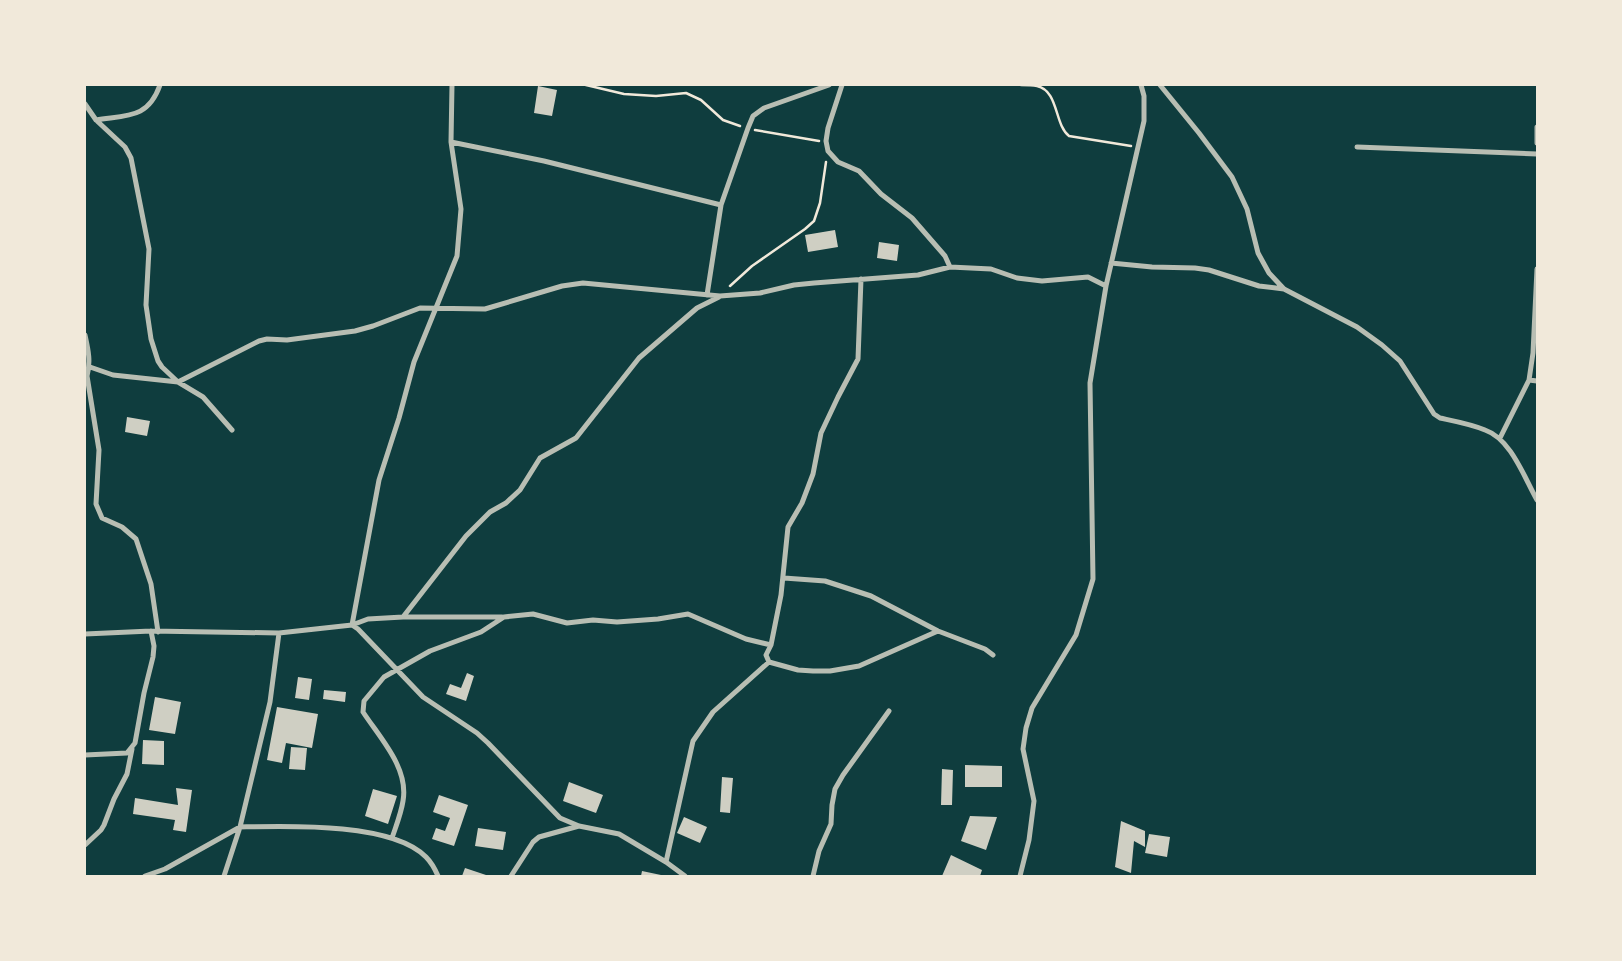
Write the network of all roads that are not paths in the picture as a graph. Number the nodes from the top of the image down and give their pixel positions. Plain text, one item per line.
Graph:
1 (160, 85) edge
2 (452, 85) edge
3 (829, 85) edge
4 (842, 85) edge
5 (1141, 85) edge
6 (1160, 85) edge
7 (85, 104) edge
8 (96, 120) junction
9 (1537, 127) edge
10 (450, 142) junction
11 (1537, 143) edge
12 (1357, 147) dead end
13 (1537, 154) edge
14 (721, 205) junction
15 (1111, 263) junction
16 (950, 267) junction
17 (1537, 269) edge
18 (861, 279) junction
19 (1106, 286) junction
20 (1284, 289) junction
21 (707, 295) junction
22 (720, 296) junction
23 (436, 309) junction
24 (85, 335) edge
25 (90, 366) junction
26 (1529, 380) junction
27 (1537, 381) edge
28 (178, 382) junction
29 (232, 430) dead end
30 (1500, 438) junction
31 (1537, 500) edge
32 (784, 578) junction
33 (403, 617) junction
34 (504, 617) junction
35 (352, 625) junction
36 (151, 632) junction
37 (158, 632) junction
38 (938, 632) junction
39 (279, 633) junction
40 (85, 634) edge
41 (770, 645) junction
42 (993, 655) dead end
43 (770, 662) junction
44 (398, 670) junction
45 (888, 711) dead end
46 (132, 749) junction
47 (85, 755) edge
48 (240, 826) junction
49 (579, 826) junction
50 (392, 838) junction
51 (85, 845) edge
52 (666, 862) junction
53 (145, 876) edge
54 (224, 876) edge
55 (438, 876) edge
56 (511, 876) edge
57 (684, 876) edge
58 (813, 876) edge
59 (1020, 876) edge

1 - 8 street
2 - 10 street
3 - 14 street
4 - 16 street
5 - 15 street
6 - 20 street
7 - 8 street
8 - 28 street
9 - 11 street
10 - 14 street
10 - 23 street
12 - 13 street
14 - 21 street
15 - 19 street
15 - 20 street
16 - 18 street
16 - 19 street
17 - 26 street
18 - 22 street
18 - 32 street
19 - 59 street
20 - 30 street
21 - 22 street
21 - 23 street
22 - 33 street
23 - 28 street
23 - 35 street
24 - 25 street
25 - 28 street
25 - 37 street
26 - 27 street
26 - 30 street
28 - 29 street
30 - 31 street
32 - 38 street
32 - 41 street
33 - 34 street
33 - 35 street
34 - 41 street
34 - 44 street
35 - 39 street
35 - 44 street
36 - 37 street
36 - 40 street
36 - 46 street
37 - 39 street
38 - 42 street
38 - 43 street
39 - 48 street
41 - 43 street
43 - 52 street
44 - 49 street
44 - 50 street
45 - 58 street
46 - 47 street
46 - 51 street
48 - 50 street
48 - 53 street
48 - 54 street
49 - 52 street
49 - 56 street
50 - 55 street
52 - 57 street

